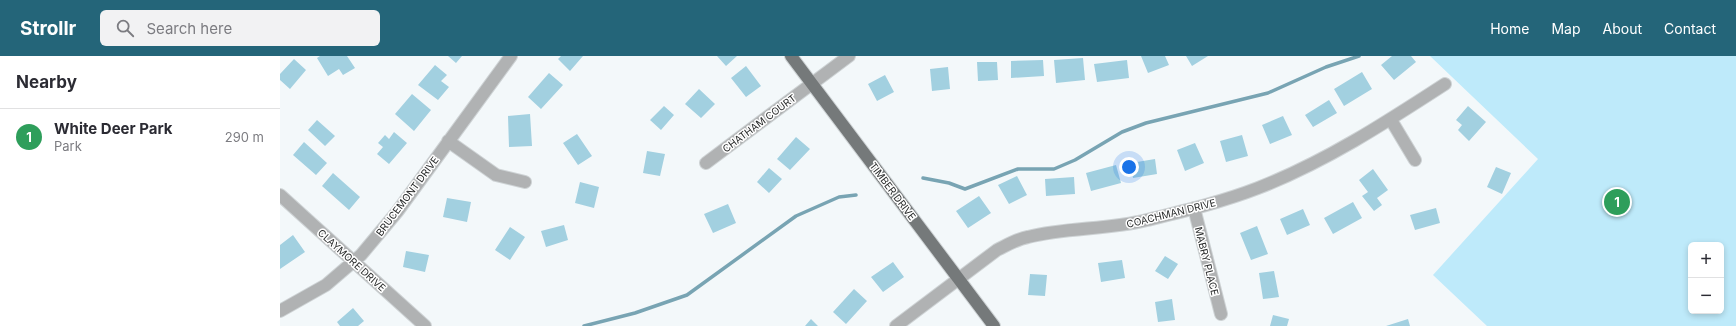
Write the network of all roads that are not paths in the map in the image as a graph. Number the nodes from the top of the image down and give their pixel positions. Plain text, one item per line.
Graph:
1 (511, 56) edge
2 (791, 56) edge
3 (849, 56) edge
4 (812, 83) junction
5 (1445, 84) dead end
6 (1391, 120) junction
7 (448, 141) junction
8 (1415, 160) dead end
9 (706, 163) dead end
10 (526, 182) dead end
11 (280, 195) edge
12 (1194, 208) junction
13 (354, 262) junction
14 (959, 279) junction
15 (280, 311) edge
16 (1221, 314) dead end
17 (425, 326) edge
18 (896, 326) edge
19 (994, 326) edge

1 - 7 street, BRUCEMONT DRIVE
2 - 4 main road, TIMBER DRIVE
3 - 4 street, CHATHAM COURT
4 - 9 street, CHATHAM COURT
4 - 14 main road, TIMBER DRIVE
5 - 6 street, COACHMAN DRIVE
6 - 8 street
6 - 12 street, COACHMAN DRIVE
7 - 10 street
7 - 13 street, BRUCEMONT DRIVE
11 - 13 street, CLAYMORE DRIVE
12 - 14 street, COACHMAN DRIVE
12 - 16 street, MABRY PLACE
13 - 15 street, BRUCEMONT DRIVE
13 - 17 street, CLAYMORE DRIVE
14 - 18 street, COACHMAN DRIVE
14 - 19 main road, TIMBER DRIVE

